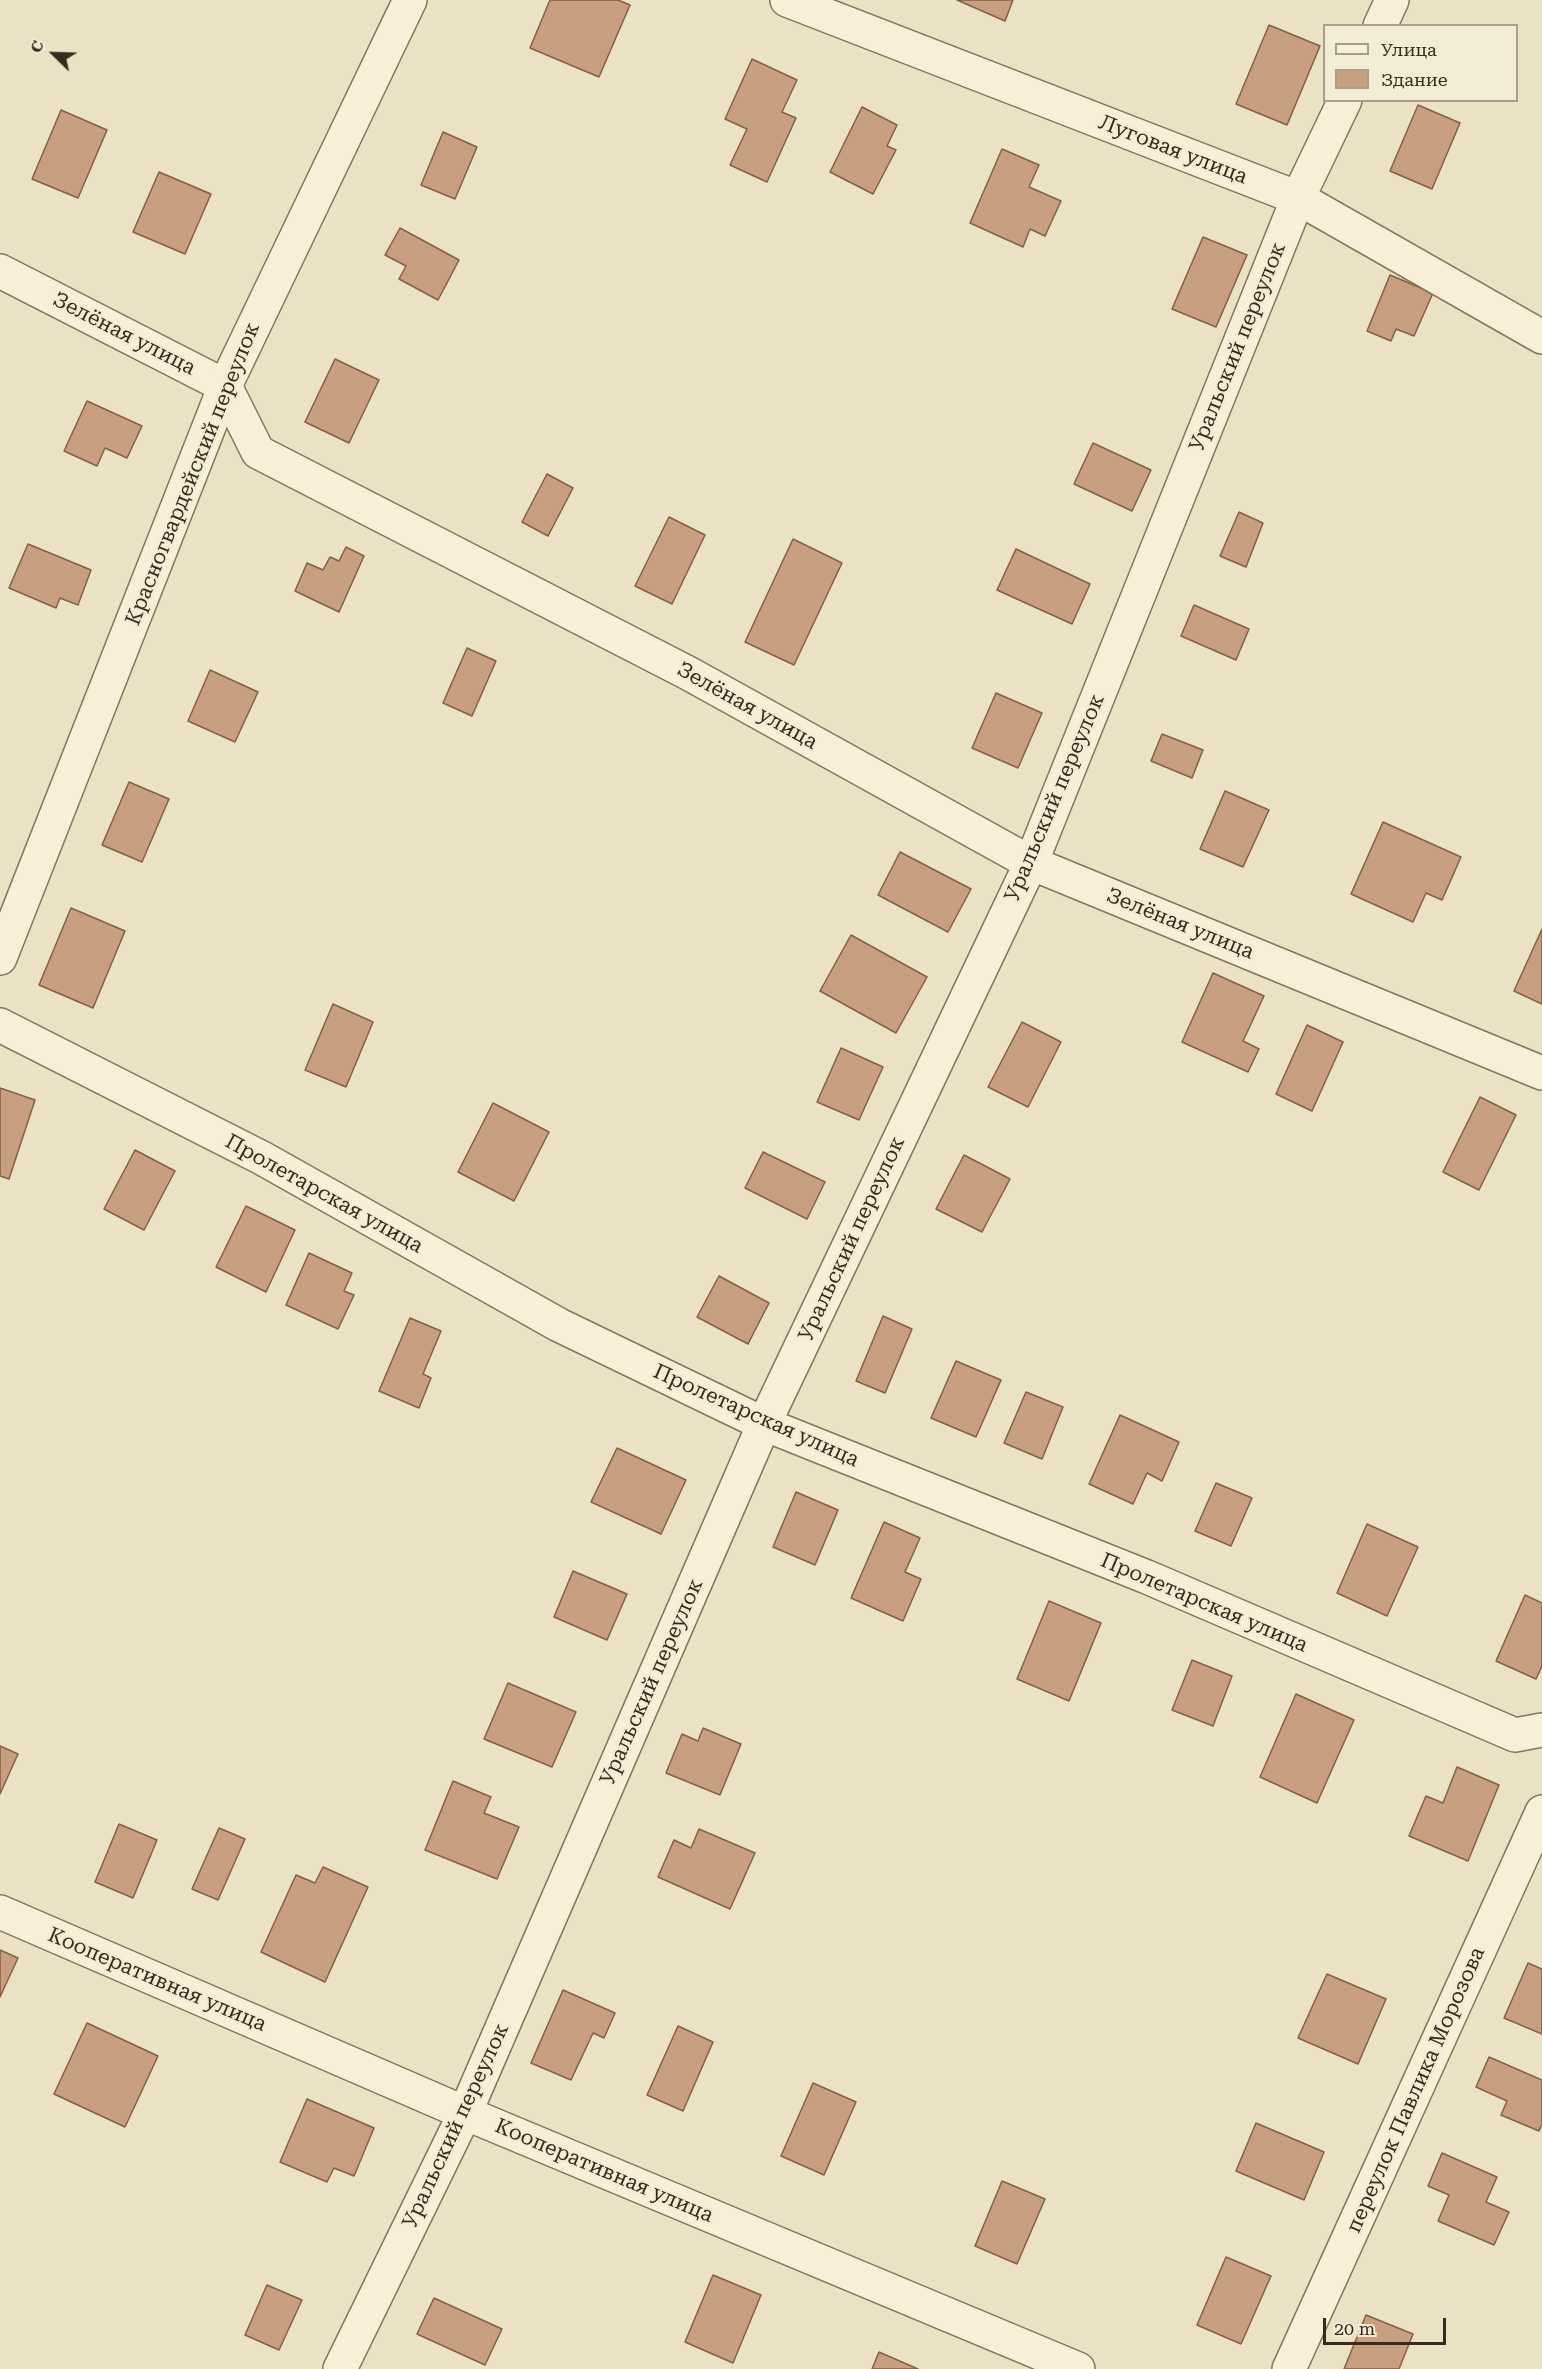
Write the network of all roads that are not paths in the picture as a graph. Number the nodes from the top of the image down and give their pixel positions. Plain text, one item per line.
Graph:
1 (410, 0) edge
2 (787, 0) edge
3 (1392, 0) edge
4 (1381, 24) edge
5 (1344, 102) edge
6 (1298, 198) junction
7 (0, 271) edge
8 (1542, 337) edge
9 (225, 386) junction
10 (1031, 863) junction
11 (0, 958) edge
12 (0, 1025) edge
13 (1542, 1073) edge
14 (764, 1424) junction
15 (1542, 1730) edge
16 (1542, 1812) edge
17 (0, 1912) edge
18 (465, 2113) junction
19 (340, 2369) edge
20 (1078, 2369) edge
21 (1289, 2369) edge

1 - 9 street, Красногвардейский переулок
2 - 6 street, Луговая улица
3 - 4 street
5 - 6 street, Уральский переулок
6 - 8 street, Луговая улица
6 - 10 street, Уральский переулок
7 - 9 street, Зелёная улица
9 - 10 street, Зелёная улица
9 - 11 street, Красногвардейский переулок
10 - 13 street, Зелёная улица
10 - 14 street, Уральский переулок
12 - 14 street, Пролетарская улица
14 - 15 street, Пролетарская улица
14 - 18 street, Уральский переулок
16 - 21 street, переулок Павлика Морозова
17 - 18 street, Кооперативная улица
18 - 19 street, Уральский переулок
18 - 20 street, Кооперативная улица

